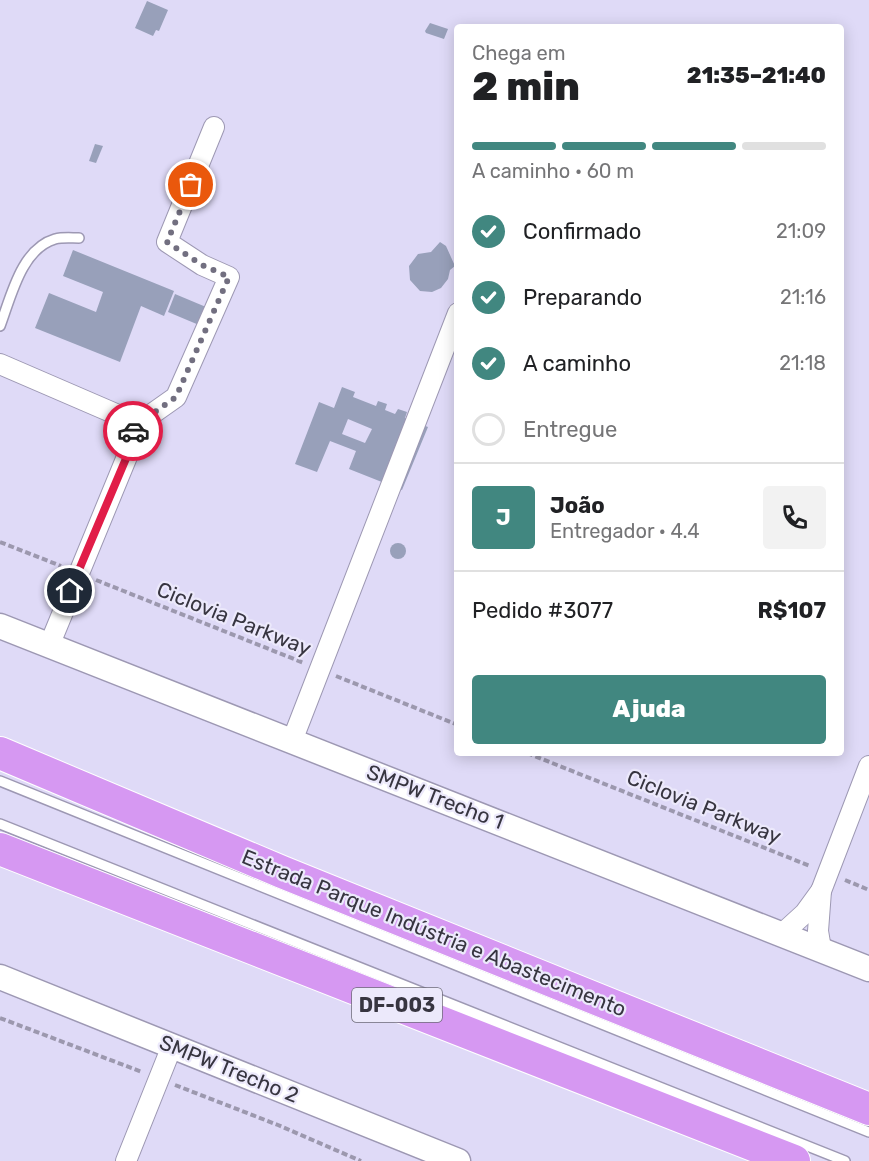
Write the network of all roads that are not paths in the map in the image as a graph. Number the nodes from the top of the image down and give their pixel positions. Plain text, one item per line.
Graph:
1 (214, 128) dead end
2 (79, 238) dead end
3 (454, 323) edge
4 (0, 326) edge
5 (0, 364) edge
6 (132, 428) junction
7 (0, 626) edge
8 (49, 646) junction
9 (292, 741) junction
10 (0, 753) edge
11 (869, 766) edge
12 (0, 781) edge
13 (0, 824) edge
14 (0, 849) edge
15 (824, 882) junction
16 (782, 934) junction
17 (821, 949) junction
18 (869, 969) edge
19 (0, 977) edge
20 (172, 1046) junction
21 (869, 1109) edge
22 (869, 1132) edge
23 (126, 1161) edge
24 (458, 1161) edge
25 (794, 1161) edge
26 (845, 1161) edge

1 - 6 street
2 - 4 lane
3 - 9 street
5 - 6 street
6 - 8 street
7 - 8 street, SMPW Trecho 1
8 - 9 street, SMPW Trecho 1
9 - 16 street, SMPW Trecho 1
10 - 21 highway, Estrada Parque Indústria e Abastecimento
11 - 15 street
12 - 22 lane
13 - 26 lane
14 - 25 highway, DF-003
15 - 16 street
15 - 17 street
16 - 17 street, SMPW Trecho 1
17 - 18 street, SMPW Trecho 1
19 - 20 street, SMPW Trecho 2
20 - 23 street
20 - 24 street, SMPW Trecho 2

